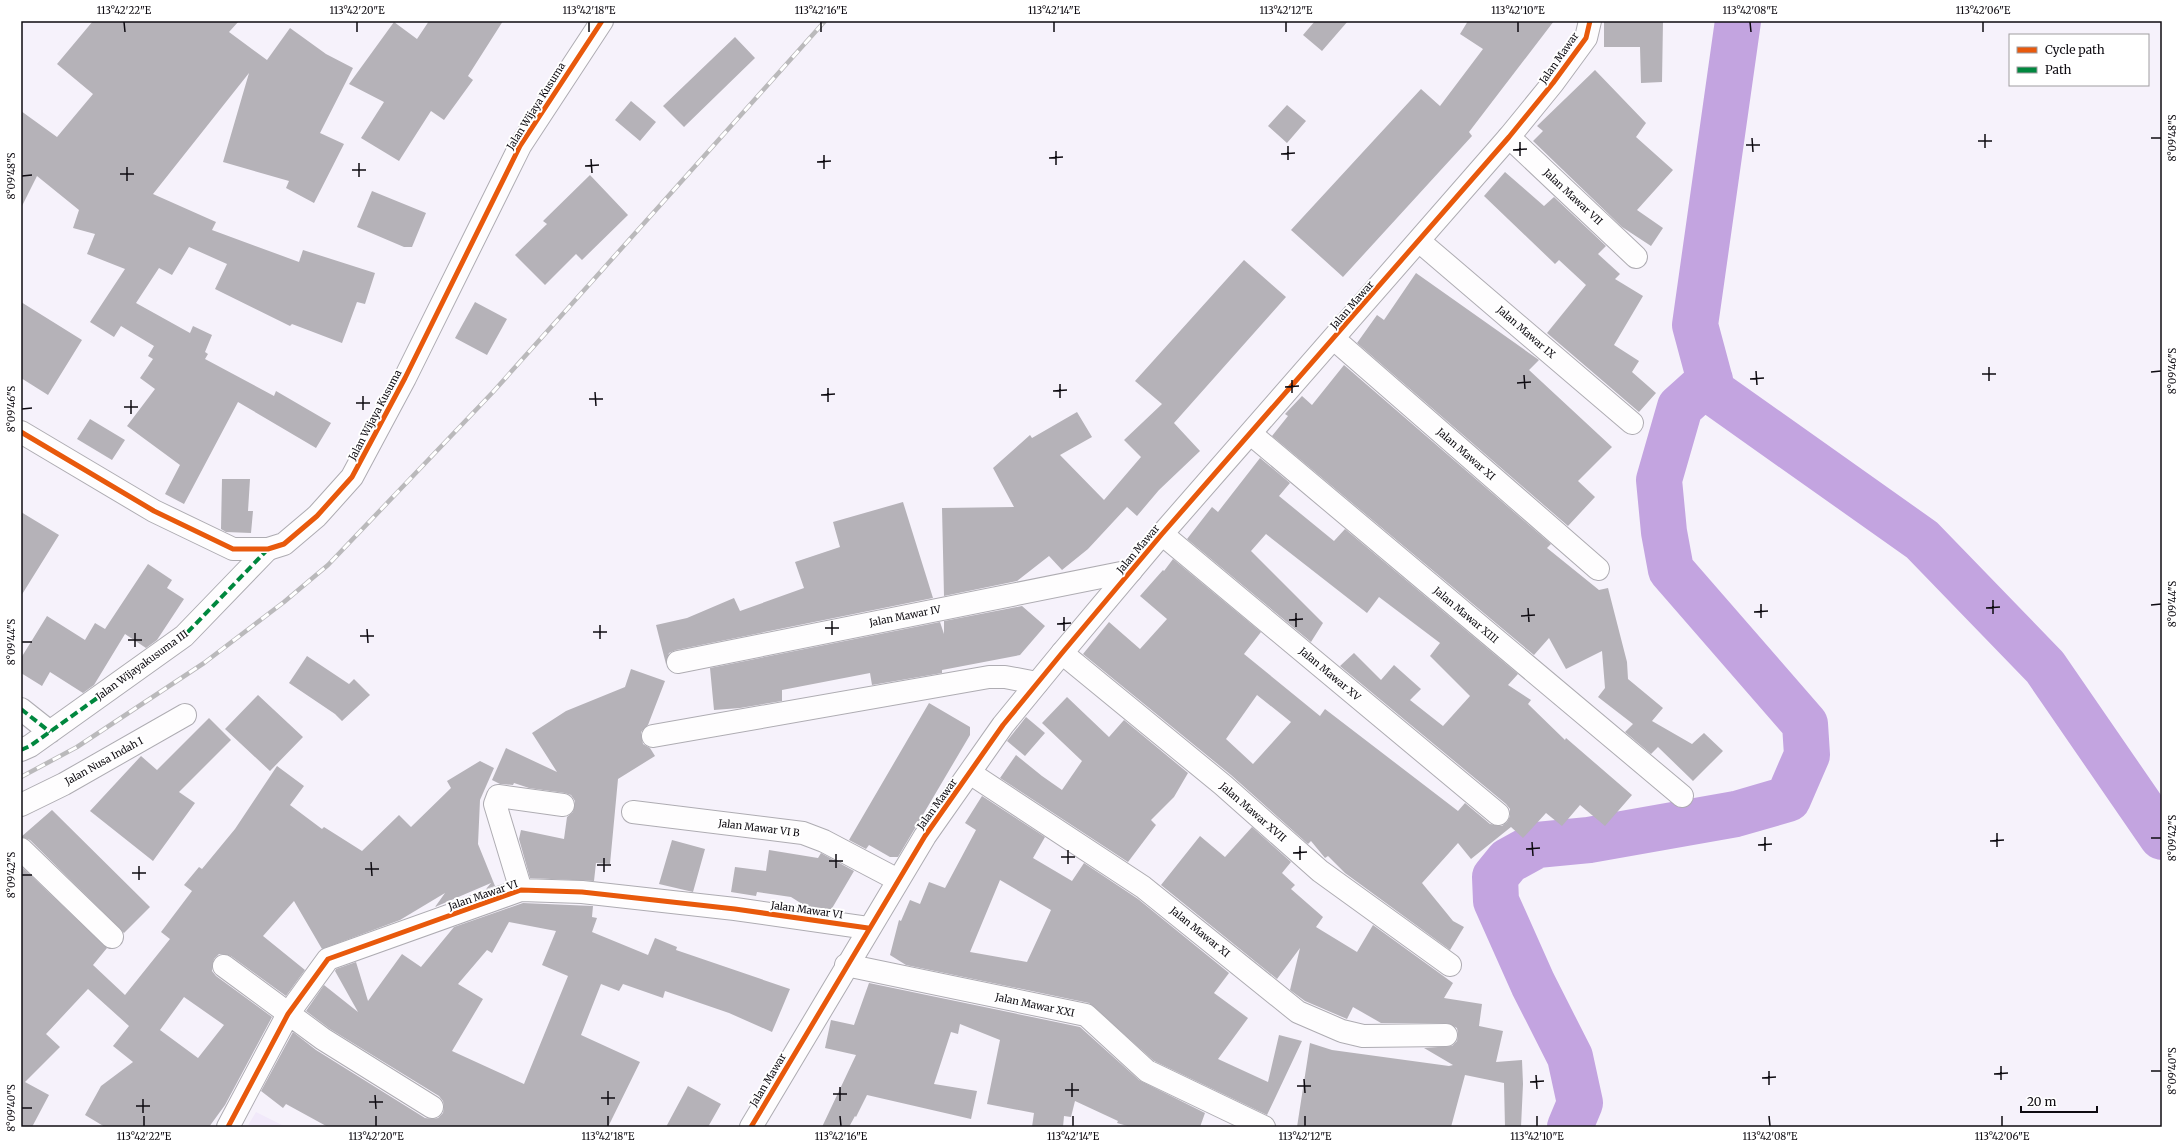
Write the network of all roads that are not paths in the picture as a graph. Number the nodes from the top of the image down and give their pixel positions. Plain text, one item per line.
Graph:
1 (602, 21) edge
2 (1590, 21) edge
3 (1509, 137) junction
4 (1419, 241) junction
5 (1636, 258) dead end
6 (1334, 339) junction
7 (1632, 423) dead end
8 (21, 432) edge
9 (1250, 434) junction
10 (1162, 534) junction
11 (268, 549) junction
12 (1598, 569) dead end
13 (1131, 571) junction
14 (1062, 653) junction
15 (678, 662) dead end
16 (1037, 683) junction
17 (21, 709) edge
18 (185, 715) dead end
19 (50, 732) junction
20 (653, 736) dead end
21 (21, 750) edge
22 (970, 773) junction
23 (1682, 796) dead end
24 (21, 805) edge
25 (563, 805) dead end
26 (633, 812) dead end
27 (1498, 814) dead end
28 (21, 849) edge
29 (898, 880) junction
30 (520, 890) junction
31 (868, 928) junction
32 (112, 937) dead end
33 (846, 965) junction
34 (1450, 965) dead end
35 (224, 966) dead end
36 (288, 1014) junction
37 (1446, 1035) dead end
38 (432, 1107) dead end
39 (228, 1127) edge
40 (751, 1127) edge
41 (1264, 1127) edge

1 - 11 street, Jalan Wijaya Kusuma
2 - 3 street, Jalan Mawar
3 - 4 street, Jalan Mawar
3 - 5 street, Jalan Mawar VII
4 - 6 street, Jalan Mawar
4 - 7 street, Jalan Mawar IX
6 - 9 street, Jalan Mawar
6 - 12 street, Jalan Mawar XI
8 - 11 street, Jalan Wijaya Kusuma
9 - 10 street, Jalan Mawar
9 - 23 street, Jalan Mawar XIII
10 - 13 street, Jalan Mawar
10 - 27 street, Jalan Mawar XV
11 - 19 street, Jalan Wijayakusuma III
13 - 14 street, Jalan Mawar
13 - 15 street, Jalan Mawar IV
14 - 16 street, Jalan Mawar
14 - 34 street, Jalan Mawar XVII
16 - 20 street
16 - 22 street, Jalan Mawar
17 - 19 street
18 - 24 street, Jalan Nusa Indah I
19 - 21 street, Jalan Wijayakusuma III
22 - 29 street, Jalan Mawar
22 - 37 street, Jalan Mawar XI
25 - 30 street
26 - 29 street, Jalan Mawar VI B
28 - 32 street
29 - 31 street, Jalan Mawar
30 - 31 street, Jalan Mawar VI
30 - 36 street, Jalan Mawar VI
31 - 33 street, Jalan Mawar
33 - 40 street, Jalan Mawar
33 - 41 street, Jalan Mawar XXI
35 - 36 street
36 - 38 street
36 - 39 street, Jalan Mawar VI

